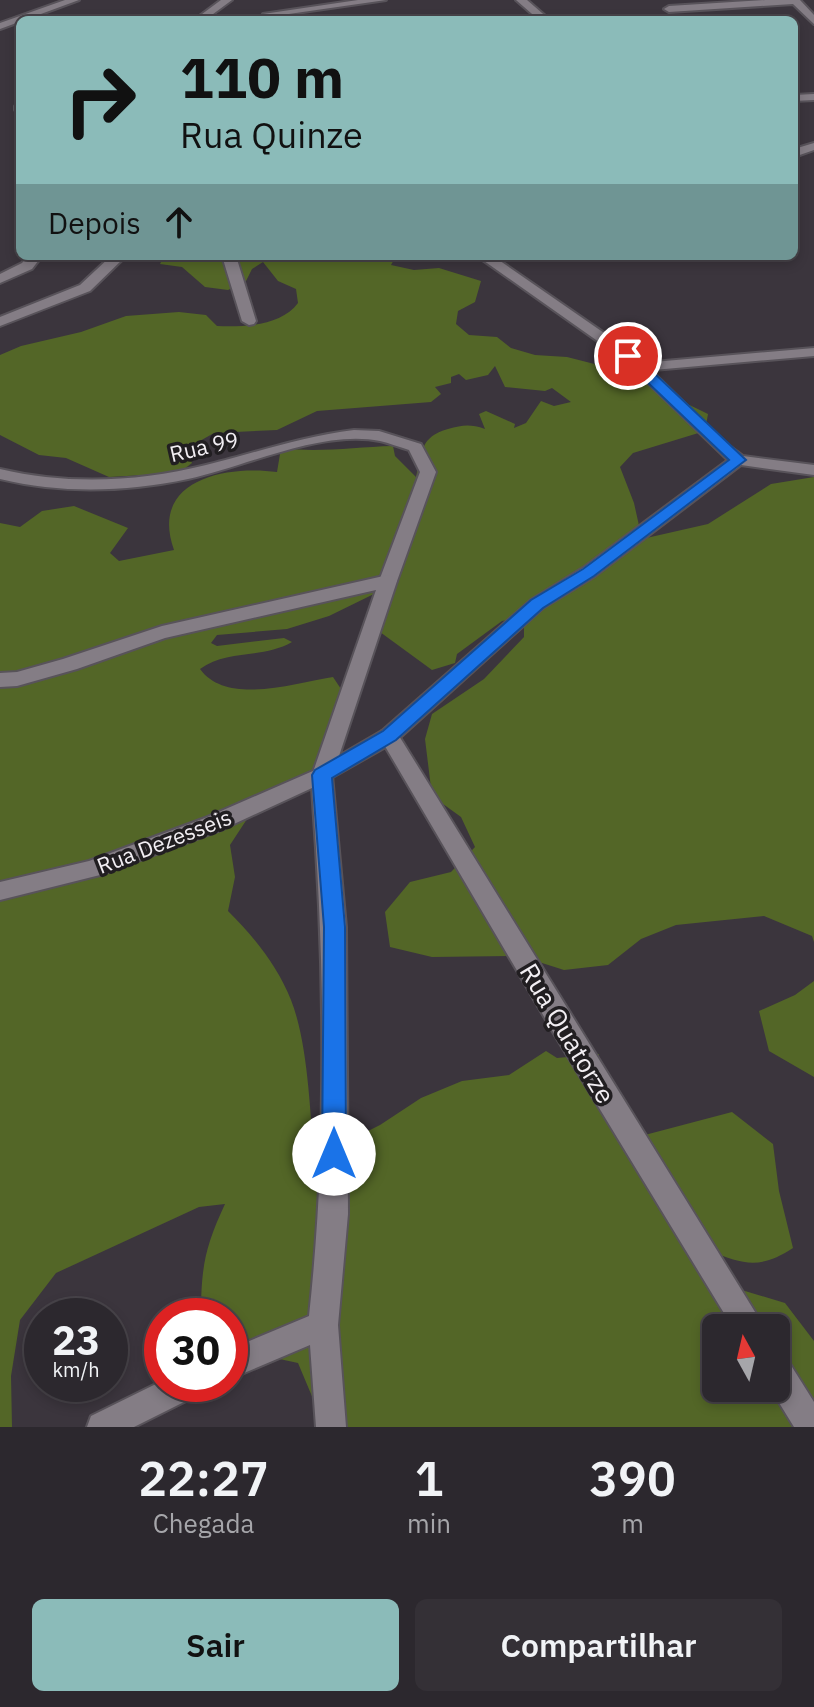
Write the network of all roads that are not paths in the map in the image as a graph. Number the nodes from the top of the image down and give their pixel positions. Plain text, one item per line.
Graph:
1 (74, 0) edge
2 (227, 0) edge
3 (381, 0) edge
4 (521, 0) edge
5 (795, 1) edge
6 (669, 9) dead end
7 (268, 14) dead end
8 (27, 16) edge
9 (205, 16) edge
10 (540, 16) edge
11 (814, 21) edge
12 (32, 260) edge
13 (115, 260) edge
14 (230, 260) edge
15 (490, 260) edge
16 (0, 279) edge
17 (249, 321) dead end
18 (0, 322) edge
19 (814, 352) edge
20 (642, 367) junction
21 (738, 460) junction
22 (814, 470) edge
23 (0, 474) edge
24 (388, 581) junction
25 (0, 680) edge
26 (389, 736) junction
27 (322, 775) junction
28 (0, 891) edge
29 (741, 1314) edge
30 (323, 1325) junction
31 (248, 1356) edge
32 (790, 1392) edge
33 (151, 1402) edge
34 (102, 1427) edge
35 (331, 1427) edge
36 (812, 1427) edge

1 - 8 street
2 - 9 street
3 - 7 street
4 - 10 street
5 - 6 street
5 - 11 street
12 - 16 street
13 - 18 street
14 - 17 street
15 - 20 street
19 - 20 street
20 - 21 street
21 - 22 street
21 - 26 street, Rua Dezesseis
23 - 24 street, Rua 99
24 - 25 street
24 - 27 street
26 - 27 street, Rua Dezesseis
26 - 29 street, Rua Quatorze
27 - 28 street, Rua Dezesseis
27 - 30 street
30 - 31 street
30 - 35 street
32 - 36 street
33 - 34 street

